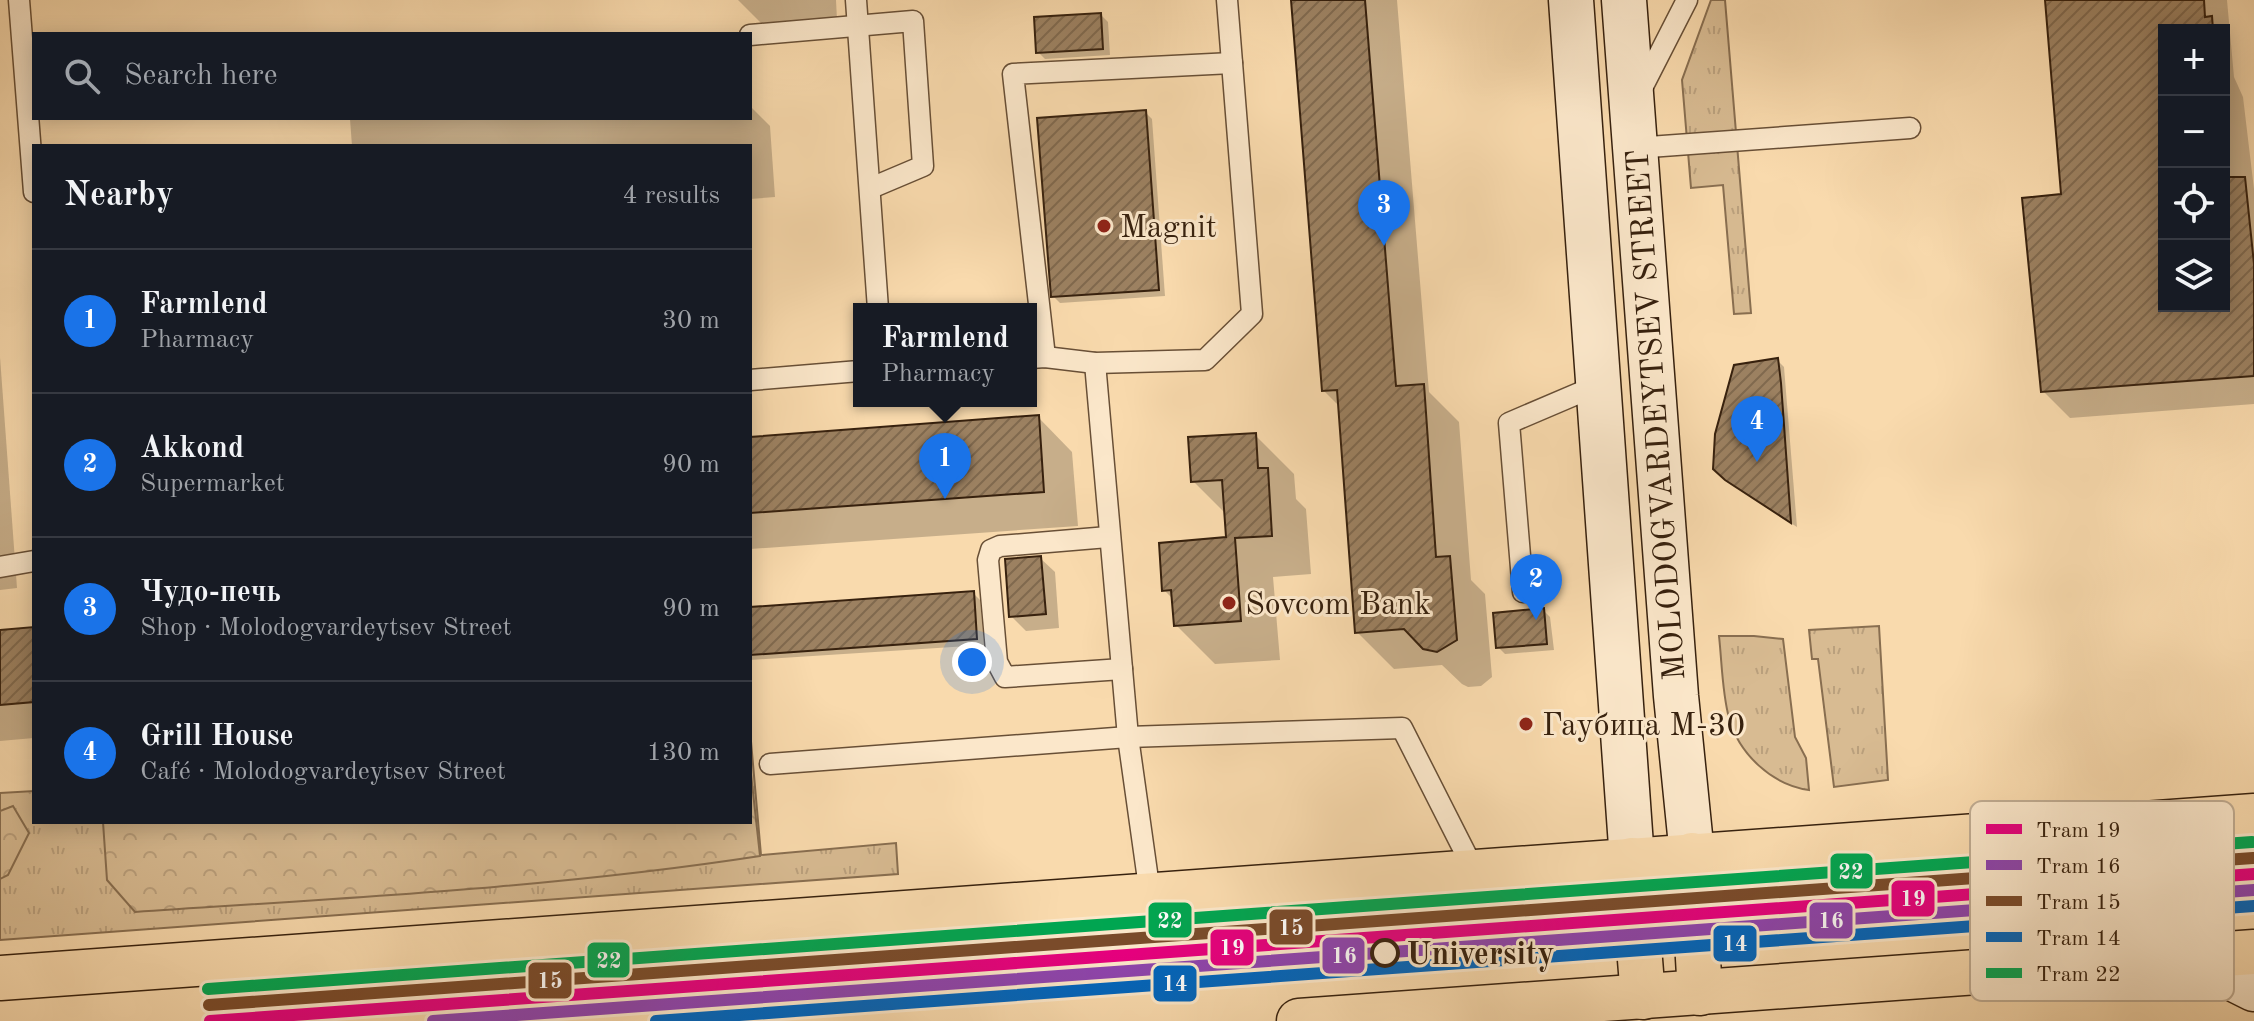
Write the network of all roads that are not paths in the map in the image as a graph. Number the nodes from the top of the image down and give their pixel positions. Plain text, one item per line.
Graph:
1 (19, 0) edge
2 (856, 0) edge
3 (1227, 0) edge
4 (1571, 0) edge
5 (1624, 0) edge
6 (1687, 0) edge
7 (858, 26) junction
8 (752, 35) edge
9 (1232, 63) junction
10 (1633, 128) junction
11 (1910, 128) dead end
12 (32, 166) edge
13 (871, 188) junction
14 (878, 303) edge
15 (1033, 303) edge
16 (1038, 358) edge
17 (1095, 363) junction
18 (853, 371) edge
19 (752, 380) edge
20 (1598, 385) junction
21 (1108, 537) junction
22 (32, 561) edge
23 (0, 567) edge
24 (1523, 592) dead end
25 (1122, 669) junction
26 (1128, 737) junction
27 (770, 764) dead end
28 (2254, 816) edge
29 (2234, 817) edge
30 (1970, 836) edge
31 (1692, 855) junction
32 (1632, 860) junction
33 (1475, 872) junction
34 (1150, 894) junction
35 (2254, 952) edge
36 (2234, 953) edge
37 (0, 978) edge
38 (1970, 979) edge
39 (2234, 979) edge
40 (2254, 989) edge
41 (1700, 1007) edge
42 (1644, 1009) edge
43 (1299, 1021) edge

1 - 12 lane
2 - 7 lane
3 - 9 lane
4 - 20 main road, MOLODOGVARDEYTSEV STREET
5 - 10 main road, MOLODOGVARDEYTSEV STREET
6 - 10 lane
7 - 8 lane
7 - 13 lane
7 - 13 lane
9 - 15 lane
9 - 17 lane
10 - 11 lane
10 - 31 main road, MOLODOGVARDEYTSEV STREET
13 - 14 lane
16 - 17 lane
17 - 21 lane
18 - 19 lane
20 - 24 lane
20 - 32 main road, MOLODOGVARDEYTSEV STREET
21 - 25 lane
21 - 25 lane
22 - 23 lane
25 - 26 lane
26 - 27 lane
26 - 33 lane
26 - 34 lane
28 - 29 main road
30 - 31 main road
31 - 32 main road
31 - 41 main road, MOLODOGVARDEYTSEV STREET
32 - 33 main road
32 - 42 main road, MOLODOGVARDEYTSEV STREET
33 - 34 main road
34 - 37 main road
35 - 36 main road
38 - 41 main road
39 - 40 main road
41 - 42 main road
42 - 43 main road

